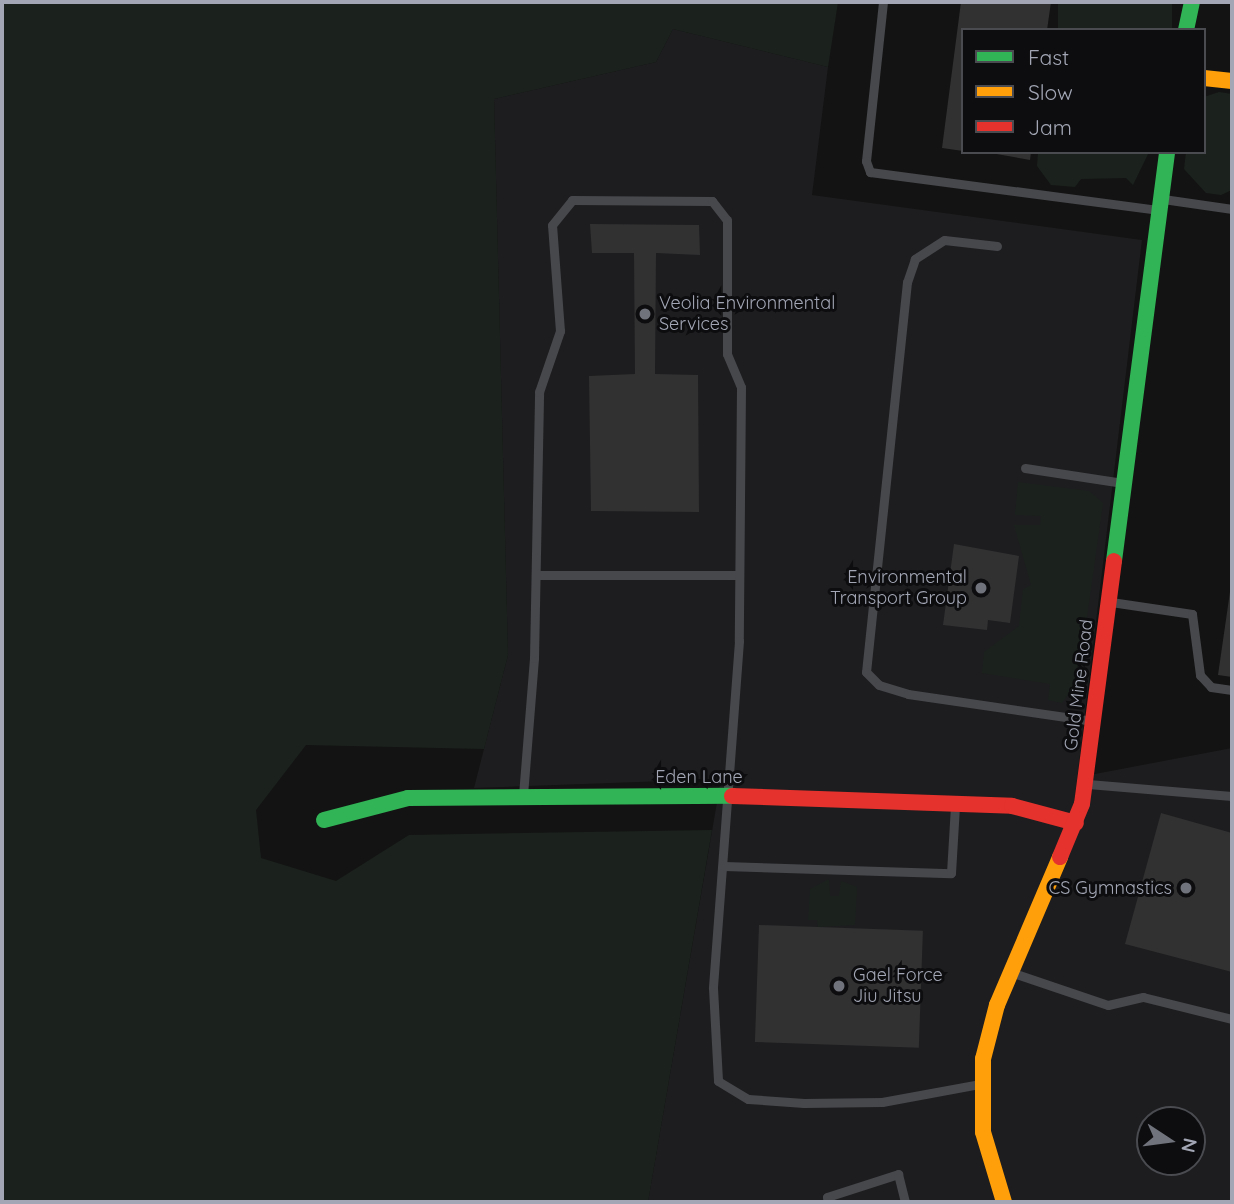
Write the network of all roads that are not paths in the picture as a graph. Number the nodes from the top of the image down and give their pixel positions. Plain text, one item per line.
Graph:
1 (883, 2) edge
2 (1192, 2) edge
3 (1186, 28) edge
4 (1206, 78) edge
5 (1232, 81) edge
6 (1167, 154) edge
7 (1160, 205) junction
8 (1232, 209) edge
9 (997, 246) dead end
10 (1025, 468) dead end
11 (1124, 484) junction
12 (537, 575) junction
13 (739, 575) junction
14 (1110, 602) junction
15 (1232, 690) edge
16 (1094, 721) junction
17 (1086, 784) junction
18 (523, 796) junction
19 (731, 796) junction
20 (1232, 796) edge
21 (955, 804) junction
22 (324, 820) dead end
23 (1076, 823) junction
24 (724, 866) junction
25 (1012, 972) junction
26 (1232, 1019) edge
27 (980, 1084) junction
28 (828, 1202) edge
29 (905, 1202) edge
30 (1004, 1202) edge

1 - 7 lane
2 - 3 street
4 - 5 street
6 - 7 street, Gold Mine Road
7 - 8 lane
7 - 11 street, Gold Mine Road
9 - 16 lane
10 - 11 lane
11 - 14 street, Gold Mine Road
12 - 13 lane
12 - 13 lane
12 - 18 lane
13 - 19 lane
14 - 15 lane
14 - 16 street, Gold Mine Road
16 - 17 street, Gold Mine Road
17 - 20 lane
17 - 23 street, Gold Mine Road
18 - 19 street, Eden Lane
18 - 22 street, Eden Lane
19 - 21 street, Eden Lane
19 - 24 lane
21 - 23 street, Eden Lane
21 - 24 lane
23 - 25 street, Gold Mine Road
24 - 27 lane
25 - 26 lane
25 - 27 street, Gold Mine Road
27 - 30 street, Gold Mine Road
28 - 29 lane

